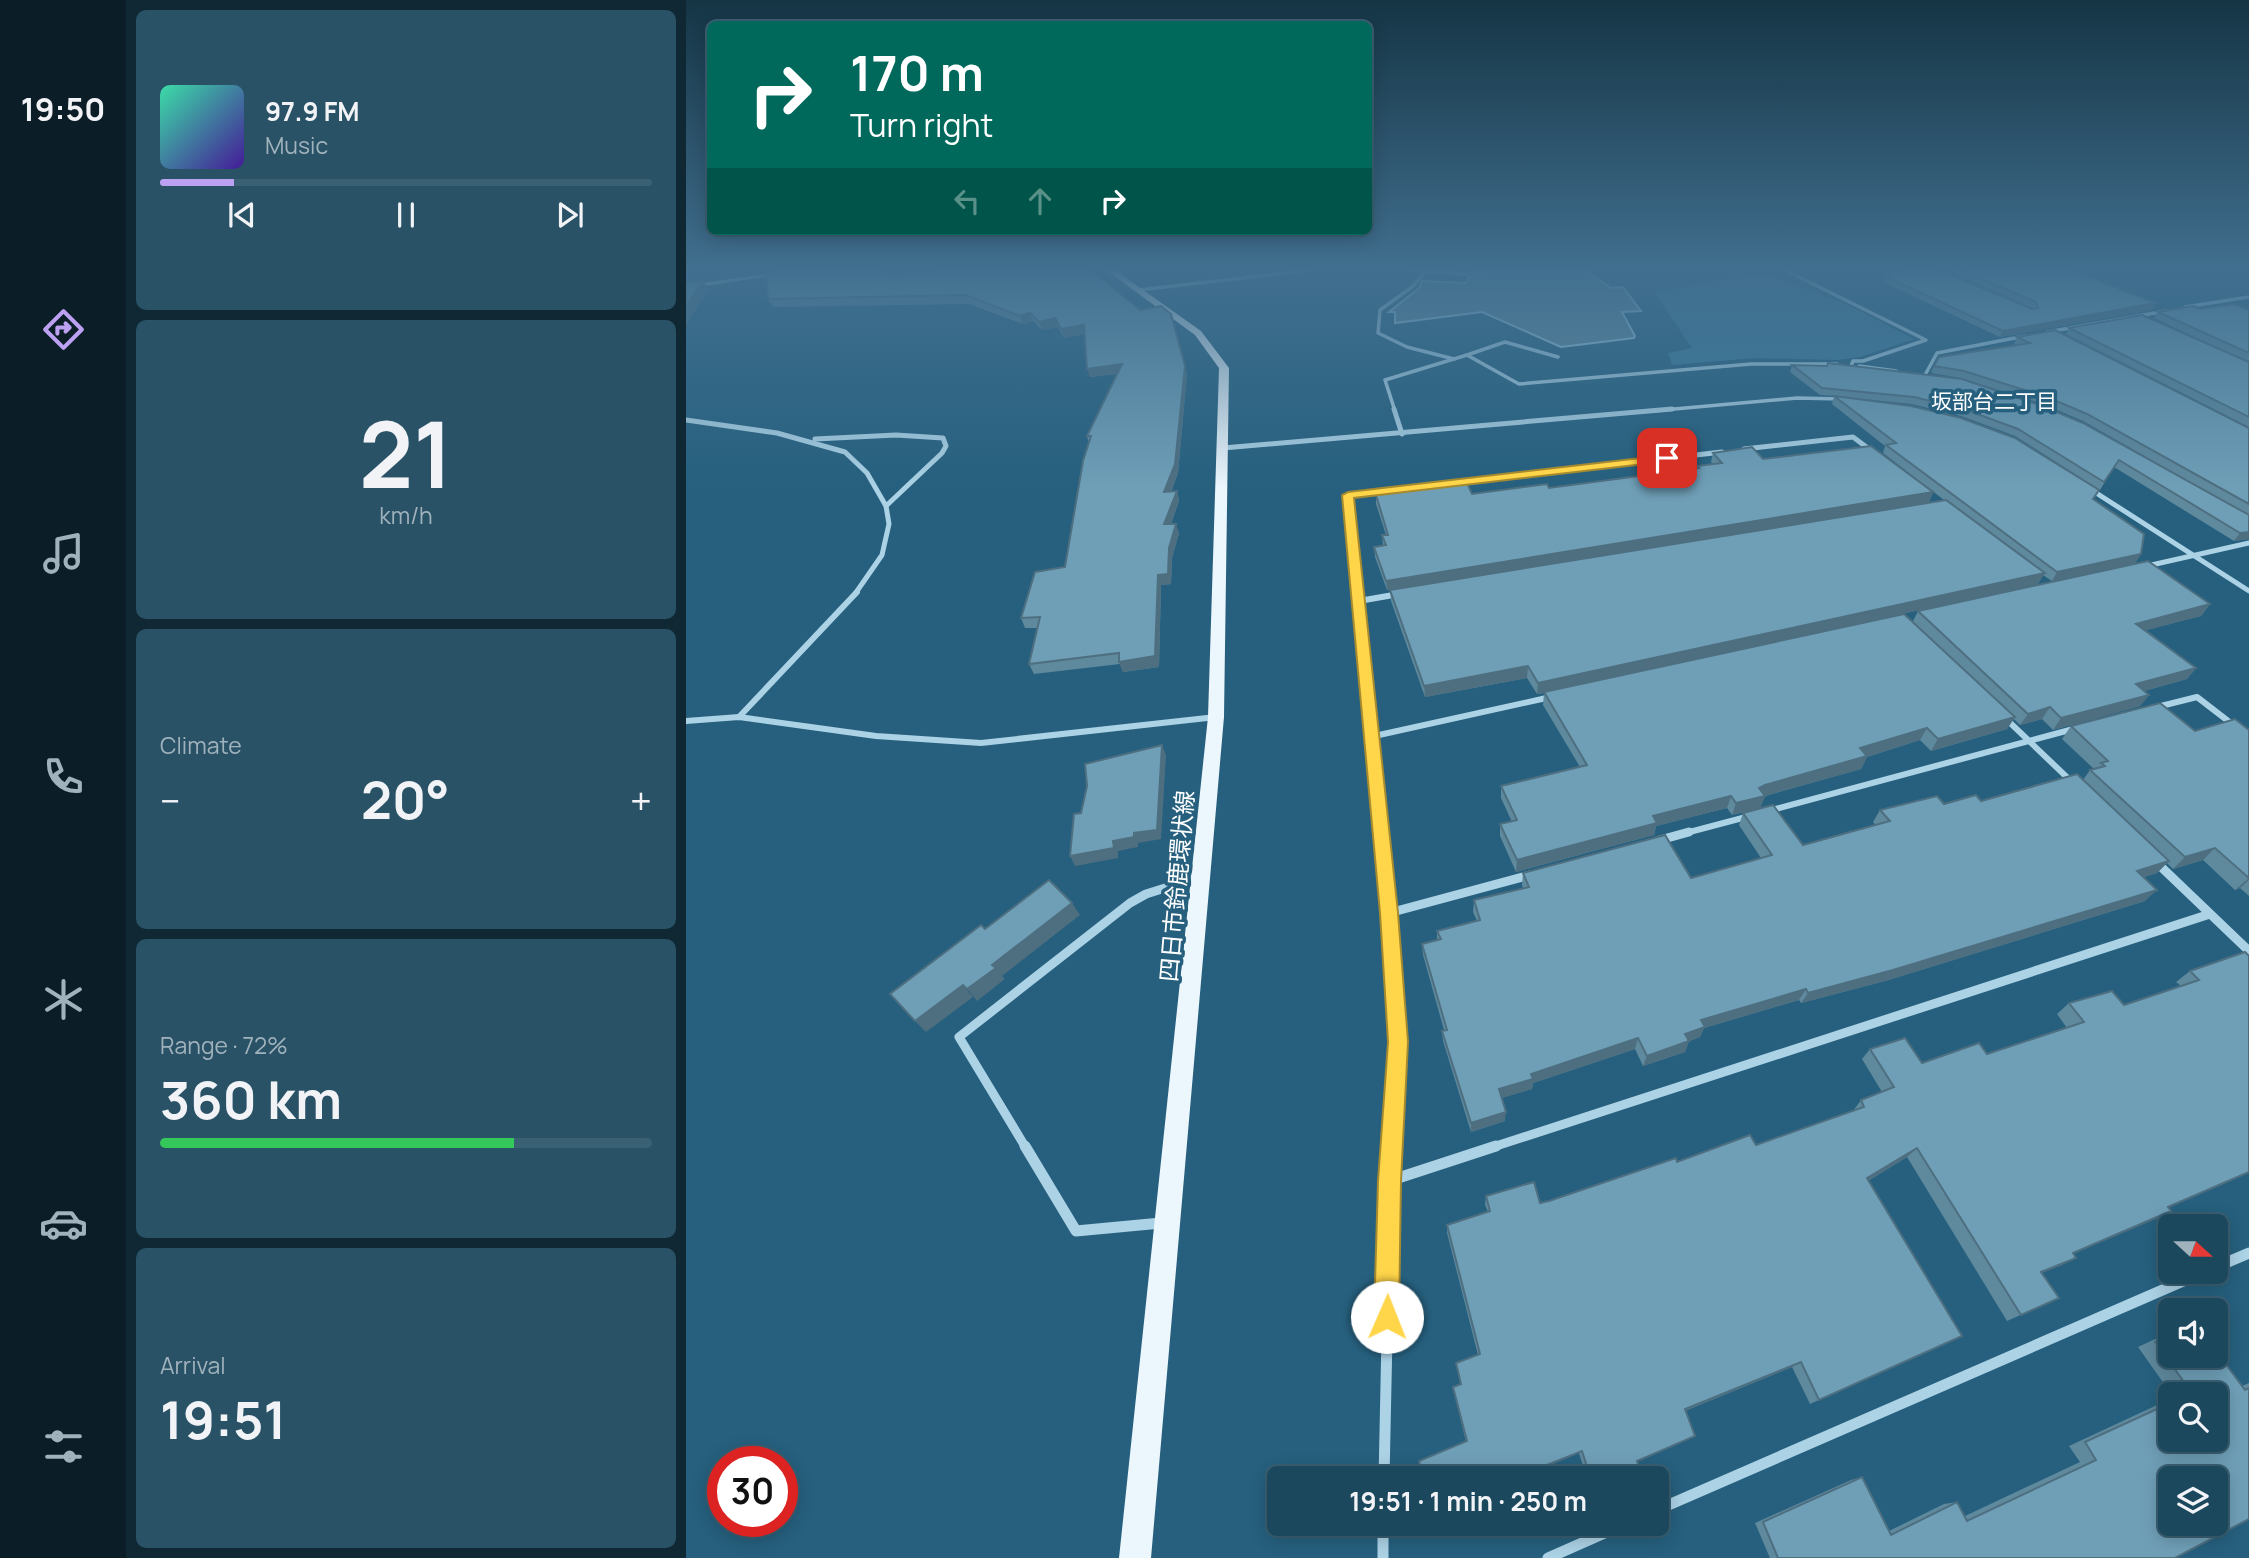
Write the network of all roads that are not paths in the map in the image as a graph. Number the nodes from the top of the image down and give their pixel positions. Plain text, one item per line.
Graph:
1 (1205, 343) edge
2 (1398, 343) edge
3 (1503, 343) edge
4 (1507, 343) edge
5 (1918, 343) edge
6 (1990, 343) edge
7 (1468, 355) junction
8 (1558, 357) dead end
9 (1455, 359) junction
10 (1851, 366) junction
11 (1902, 372) edge
12 (1914, 373) edge
13 (1926, 375) junction
14 (1937, 377) edge
15 (1847, 399) edge
16 (686, 420) edge
17 (1402, 434) junction
18 (800, 438) junction
19 (1223, 448) junction
20 (1875, 454) edge
21 (2081, 483) edge
22 (886, 506) junction
23 (2249, 543) edge
24 (2195, 556) junction
25 (2143, 568) edge
26 (2249, 591) edge
27 (1413, 592) edge
28 (1359, 601) junction
29 (1561, 695) edge
30 (2145, 710) edge
31 (2000, 713) edge
32 (739, 717) junction
33 (1216, 717) junction
34 (686, 721) edge
35 (2081, 727) edge
36 (1370, 737) junction
37 (2249, 737) edge
38 (2029, 740) junction
39 (2079, 789) edge
40 (1656, 841) edge
41 (2150, 856) edge
42 (1535, 873) edge
43 (1201, 877) junction
44 (1389, 913) junction
45 (2210, 914) junction
46 (2249, 951) edge
47 (1389, 1181) junction
48 (1168, 1222) junction
49 (2249, 1253) edge
50 (2228, 1262) edge
51 (2176, 1284) edge
52 (1384, 1466) edge
53 (1669, 1505) edge
54 (1383, 1536) edge
55 (1598, 1536) edge
56 (1135, 1558) edge
57 (1383, 1558) edge
58 (1548, 1558) edge

1 - 19 main road, 四日市鈴鹿環状線
2 - 9 street
3 - 7 street
4 - 8 street
5 - 10 street
6 - 13 street
7 - 9 street
7 - 10 street
9 - 17 street
10 - 11 street
12 - 13 street
13 - 14 street
15 - 17 street
16 - 18 street
17 - 19 street
18 - 22 street
18 - 22 street
19 - 33 main road, 四日市鈴鹿環状線
20 - 28 street
21 - 24 street
22 - 32 street
23 - 24 street
24 - 25 street
24 - 26 street
27 - 28 street
28 - 36 street
29 - 36 street
30 - 37 street
31 - 38 street
32 - 33 street
32 - 34 street
33 - 43 main road, 四日市鈴鹿環状線
35 - 38 street
36 - 44 street
38 - 39 street
38 - 40 street
41 - 45 street
42 - 44 street
43 - 48 main road, 四日市鈴鹿環状線
43 - 48 street
44 - 47 street
45 - 46 street
45 - 47 street
47 - 52 street
48 - 56 main road, 四日市鈴鹿環状線
49 - 50 street
51 - 53 street
54 - 57 street
55 - 58 street

